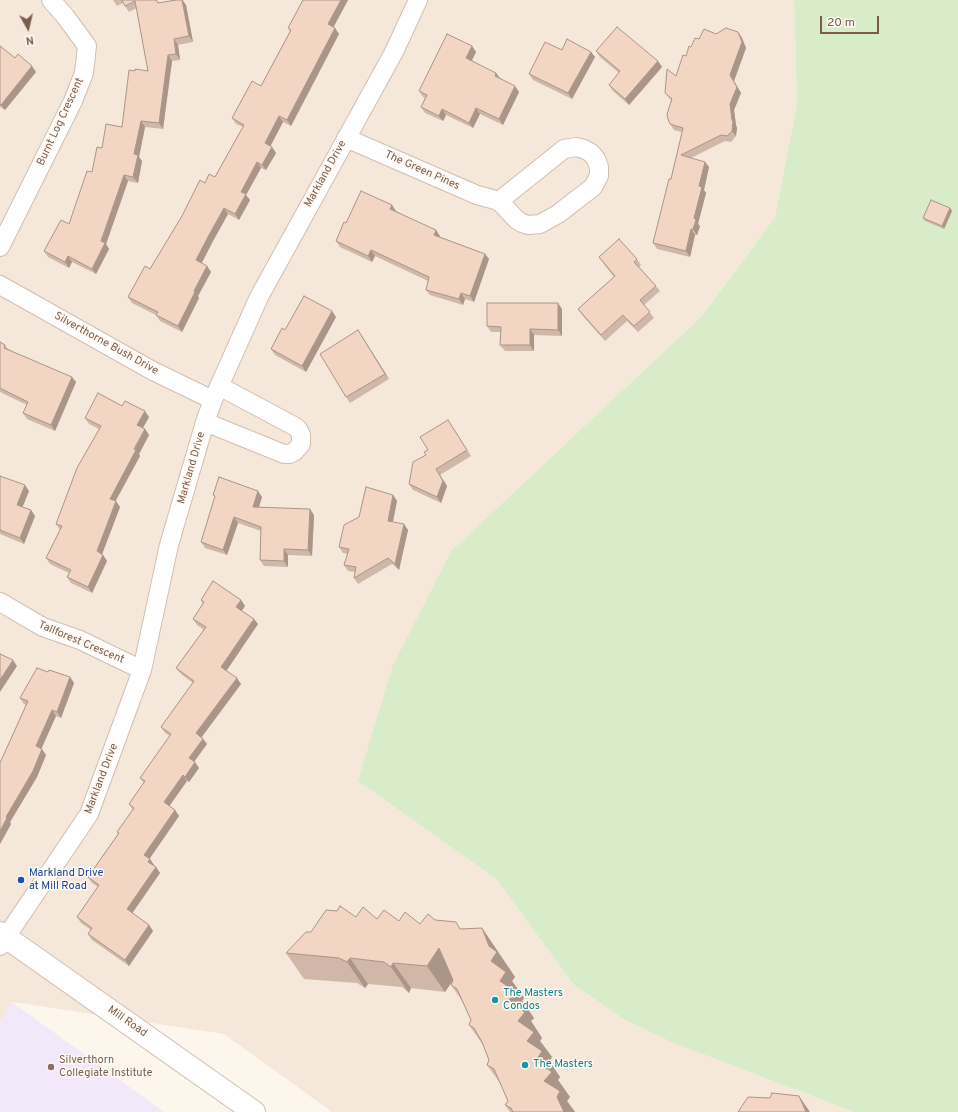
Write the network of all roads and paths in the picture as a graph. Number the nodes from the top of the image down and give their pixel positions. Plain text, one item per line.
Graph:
1 (51, 0) edge
2 (418, 0) edge
3 (346, 138) junction
4 (499, 201) junction
5 (0, 248) edge
6 (0, 285) edge
7 (216, 393) junction
8 (205, 422) junction
9 (0, 602) edge
10 (142, 670) junction
11 (2, 939) edge
12 (254, 1112) edge

1 - 5 street, Burnt Log Crescent
2 - 3 street, Markland Drive
3 - 4 street, The Green Pines
3 - 7 street, Markland Drive
4 - 4 street
6 - 7 street, Silverthorne Bush Drive
7 - 8 street, Markland Drive
7 - 8 street, Silverthorne Bush Drive
8 - 10 street, Markland Drive
9 - 10 street, Tallforest Crescent
10 - 11 street, Markland Drive
11 - 12 street, Mill Road

